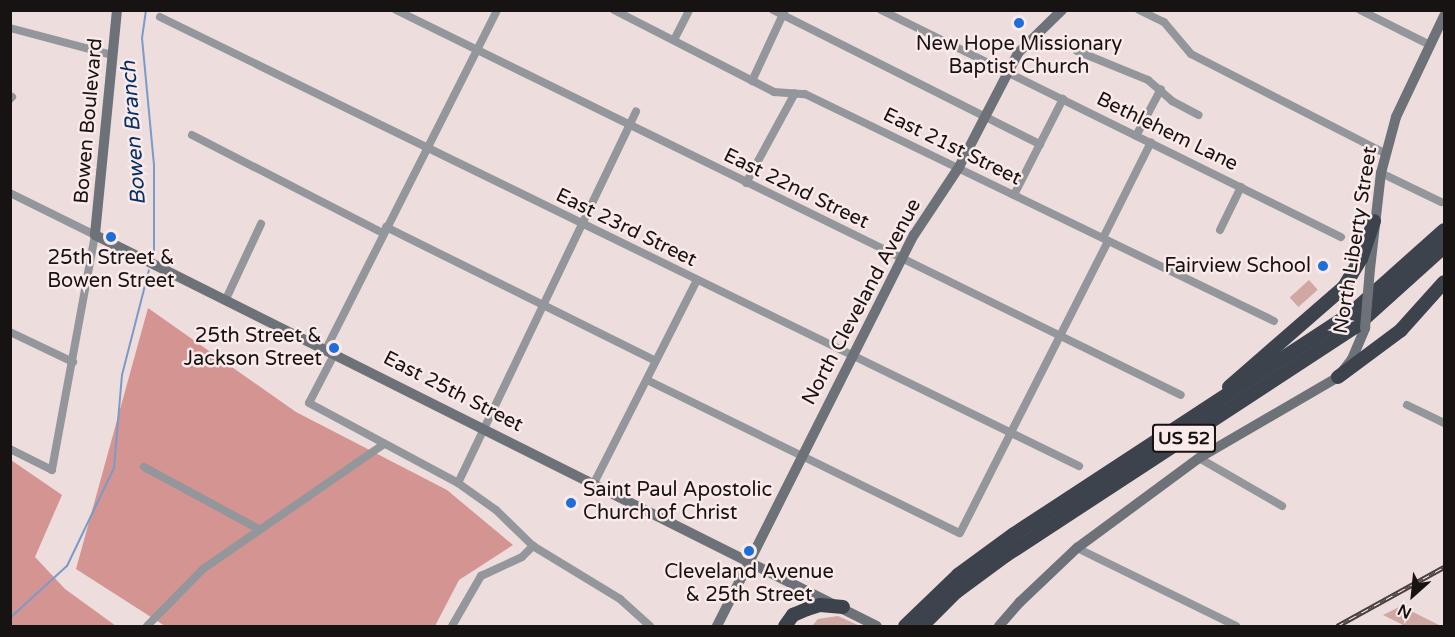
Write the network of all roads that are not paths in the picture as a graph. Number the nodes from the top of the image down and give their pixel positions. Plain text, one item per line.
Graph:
1 (117, 10) edge
2 (396, 10) edge
3 (497, 10) edge
4 (614, 10) edge
5 (689, 10) edge
6 (773, 10) edge
7 (881, 10) edge
8 (1062, 10) edge
9 (1139, 10) edge
10 (1360, 10) edge
11 (784, 13) edge
12 (1444, 16) edge
13 (160, 17) dead end
14 (10, 28) edge
15 (674, 40) junction
16 (1430, 45) junction
17 (477, 51) junction
18 (1077, 51) dead end
19 (112, 55) junction
20 (1006, 73) junction
21 (752, 81) junction
22 (1161, 89) junction
23 (795, 93) junction
24 (1063, 99) junction
25 (636, 111) dead end
26 (1198, 115) dead end
27 (984, 117) junction
28 (631, 127) junction
29 (192, 135) dead end
30 (1136, 136) junction
31 (1151, 142) junction
32 (1040, 144) junction
33 (427, 148) junction
34 (1386, 153) junction
35 (959, 167) junction
36 (1382, 173) junction
37 (746, 183) junction
38 (1241, 187) junction
39 (10, 193) edge
40 (1014, 195) junction
41 (1441, 202) dead end
42 (1374, 221) junction
43 (579, 224) junction
44 (261, 225) dead end
45 (385, 230) junction
46 (1220, 230) dead end
47 (1444, 230) edge
48 (96, 235) junction
49 (1341, 237) dead end
50 (1106, 240) junction
51 (1444, 247) edge
52 (902, 259) junction
53 (696, 282) junction
54 (1444, 282) edge
55 (226, 299) junction
56 (541, 304) junction
57 (1274, 321) dead end
58 (10, 332) edge
59 (1061, 334) junction
60 (330, 351) junction
61 (852, 355) junction
62 (656, 361) junction
63 (73, 363) junction
64 (1338, 377) junction
65 (647, 380) junction
66 (1181, 395) dead end
67 (1407, 405) dead end
68 (1186, 423) junction
69 (1444, 423) edge
70 (483, 426) junction
71 (1011, 433) junction
72 (384, 444) junction
73 (10, 449) edge
74 (803, 456) junction
75 (1199, 458) junction
76 (1079, 466) dead end
77 (144, 468) dead end
78 (458, 483) junction
79 (594, 483) junction
80 (1282, 506) dead end
81 (257, 528) junction
82 (533, 546) junction
83 (1077, 548) junction
84 (751, 560) junction
85 (843, 607) junction
86 (905, 626) edge
87 (147, 627) edge
88 (452, 627) edge
89 (652, 627) edge
90 (717, 627) edge
91 (785, 627) edge
92 (878, 627) edge
93 (922, 627) edge
94 (999, 627) edge
95 (1236, 627) edge

1 - 19 street, Bowen Boulevard
2 - 17 street, East 22nd Street
3 - 17 street
4 - 15 street, East 21st Street
5 - 15 street
6 - 11 street
7 - 20 street, Bethlehem Lane
8 - 20 street, North Cleveland Avenue
9 - 34 street
10 - 16 street
11 - 21 street
11 - 27 street
12 - 16 street, North Liberty Street
13 - 33 street, East 23rd Street
14 - 19 street
15 - 21 street, East 21st Street
16 - 34 street, North Liberty Street
17 - 28 street, East 22nd Street
17 - 33 street
18 - 22 street
19 - 48 street, Bowen Boulevard
20 - 24 street, Bethlehem Lane
20 - 27 street, North Cleveland Avenue
21 - 23 street, East 21st Street
22 - 26 street
22 - 30 street
23 - 35 street, East 21st Street
23 - 37 street
24 - 30 street, Bethlehem Lane
24 - 32 street
25 - 28 street
27 - 32 street
27 - 35 street, North Cleveland Avenue
28 - 37 street, East 22nd Street
28 - 43 street
29 - 45 street
30 - 31 street, Bethlehem Lane
31 - 38 street, Bethlehem Lane
31 - 50 street
32 - 40 street
33 - 43 street, East 23rd Street
33 - 45 street
34 - 36 street, North Liberty Street
35 - 40 street, East 21st Street
35 - 52 street, North Cleveland Avenue
36 - 41 street
36 - 42 street, North Liberty Street
37 - 52 street, East 22nd Street
38 - 46 street
38 - 49 street, Bethlehem Lane
39 - 48 street, East 25th Street
40 - 50 street, East 21st Street
42 - 64 street, North Liberty Street, bridge
42 - 68 highway
43 - 53 street, East 23rd Street
43 - 56 street
44 - 55 street
45 - 56 street
45 - 60 street
47 - 68 highway, US 52
48 - 55 street, East 25th Street
48 - 63 street
50 - 57 street, East 21st Street
50 - 59 street
51 - 93 highway, US 52
52 - 59 street, East 22nd Street
52 - 61 street, North Cleveland Avenue
53 - 61 street, East 23rd Street
53 - 62 street
54 - 64 highway
55 - 60 street, East 25th Street
56 - 62 street
56 - 70 street
58 - 63 street
59 - 66 street, East 22nd Street
59 - 71 street
60 - 70 street, East 25th Street
60 - 72 street
61 - 71 street, East 23rd Street
61 - 74 street, North Cleveland Avenue
62 - 65 street
63 - 73 street
64 - 75 street, North Liberty Street
65 - 74 street
65 - 79 street
67 - 69 street
68 - 86 highway, US 52
70 - 78 street
70 - 79 street, East 25th Street
71 - 74 street
71 - 76 street, East 23rd Street
72 - 78 street
72 - 81 street
74 - 84 street, North Cleveland Avenue
75 - 80 street
75 - 83 street, North Liberty Street
77 - 81 street
78 - 82 street
79 - 84 street, East 25th Street
81 - 87 street
82 - 88 street
82 - 89 street
83 - 94 street, North Liberty Street
83 - 95 street
84 - 85 street, East 25th Street
84 - 90 street, North Cleveland Avenue
85 - 91 highway
85 - 92 street, East 25th Street

